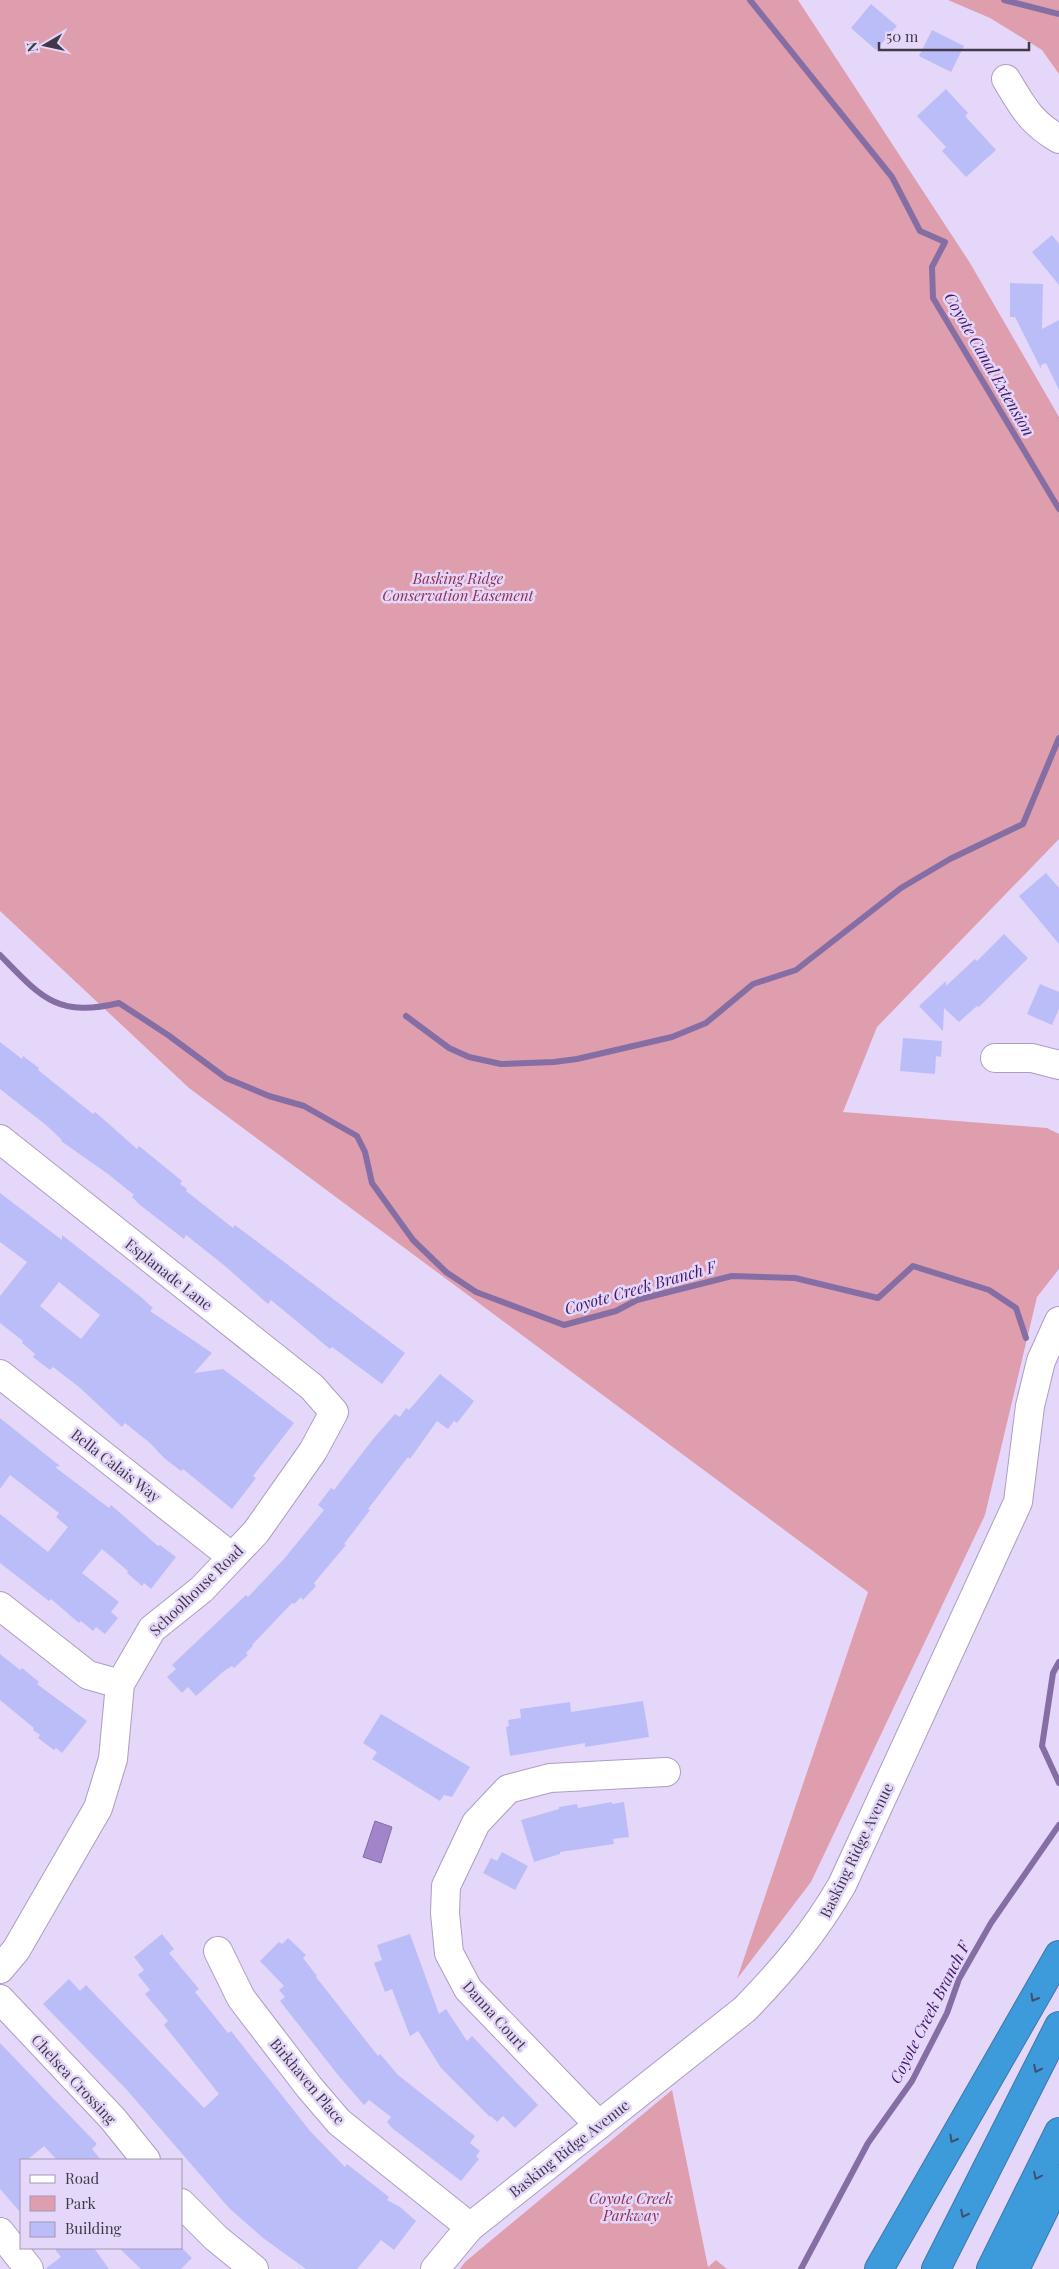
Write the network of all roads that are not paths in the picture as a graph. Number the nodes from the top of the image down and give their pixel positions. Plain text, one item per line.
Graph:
1 (1006, 79) dead end
2 (1059, 139) edge
3 (995, 1058) dead end
4 (1059, 1065) edge
5 (0, 1139) edge
6 (1059, 1320) edge
7 (0, 1374) edge
8 (334, 1412) joint
9 (232, 1557) junction
10 (0, 1606) edge
11 (120, 1684) junction
12 (666, 1772) dead end
13 (218, 1951) dead end
14 (1059, 1955) edge
15 (0, 1969) edge
16 (0, 1999) edge
17 (1059, 2026) edge
18 (599, 2125) junction
19 (1059, 2132) edge
20 (145, 2159) edge
21 (1059, 2179) edge
22 (182, 2204) edge
23 (470, 2227) junction
24 (0, 2232) edge
25 (29, 2269) edge
26 (254, 2269) edge
27 (435, 2269) edge
28 (879, 2269) edge
29 (936, 2269) edge
30 (991, 2269) edge
31 (1015, 2269) edge

1 - 2 street
3 - 4 street
5 - 8 street, Esplanade Lane
6 - 18 street, Basking Ridge Avenue
7 - 9 street, Bella Calais Way
8 - 9 street, Schoolhouse Road
9 - 11 street, Schoolhouse Road
10 - 11 street
11 - 15 street, Schoolhouse Road
12 - 18 street, Danna Court
13 - 23 street, Birkhaven Place
14 -> 28 highway
16 - 20 street, Chelsea Crossing
17 -> 29 highway
18 - 23 street, Basking Ridge Avenue
19 -> 30 highway
21 - 31 highway
22 - 26 street
23 - 27 street, Basking Ridge Avenue
24 - 25 street

